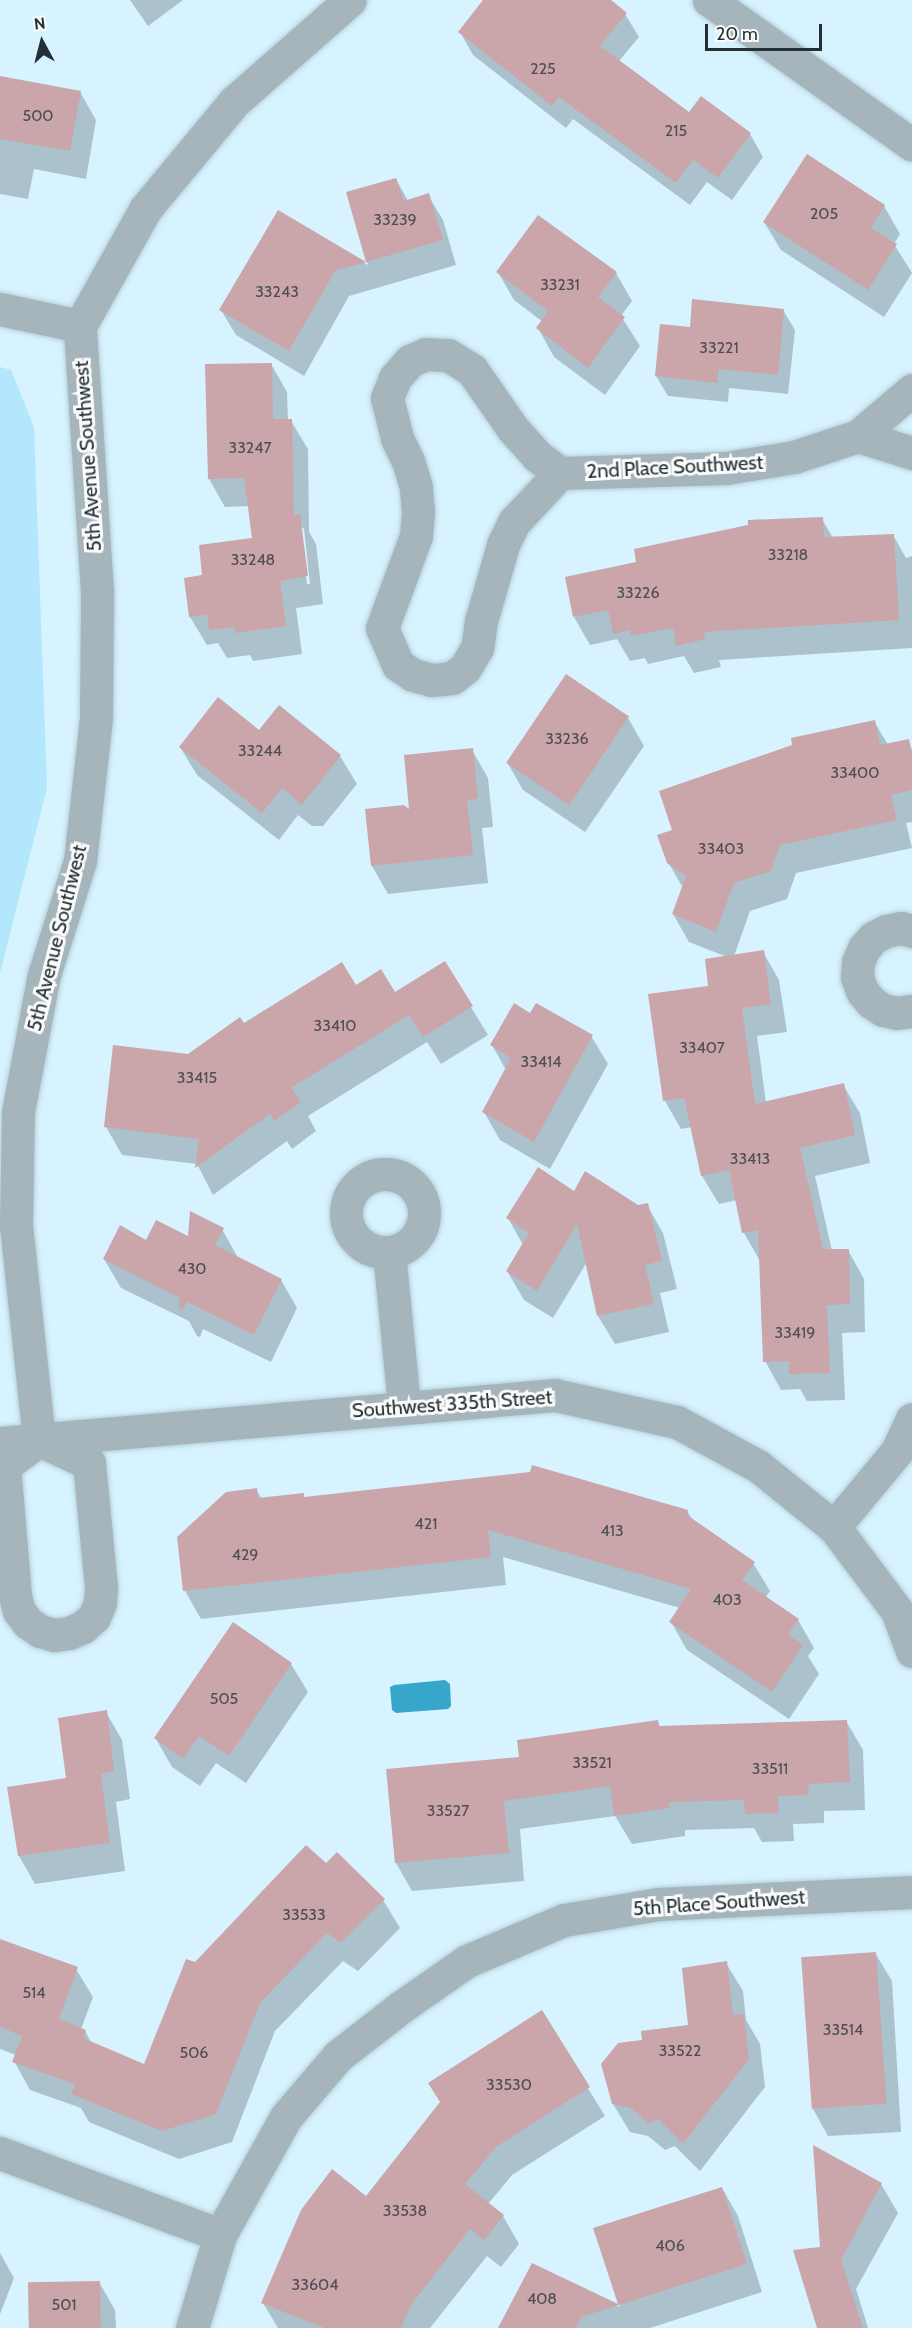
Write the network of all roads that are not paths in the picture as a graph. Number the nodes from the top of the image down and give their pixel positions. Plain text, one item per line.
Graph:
1 (350, 0) edge
2 (709, 0) edge
3 (912, 145) edge
4 (0, 309) edge
5 (80, 326) junction
6 (912, 390) edge
7 (858, 436) junction
8 (912, 453) edge
9 (560, 473) junction
10 (912, 931) edge
11 (912, 1011) edge
12 (389, 1252) dead end
13 (404, 1406) junction
14 (912, 1419) edge
15 (39, 1440) junction
16 (0, 1443) edge
17 (834, 1527) junction
18 (912, 1651) edge
19 (912, 1892) edge
20 (0, 2153) edge
21 (220, 2235) junction
22 (192, 2328) edge

1 - 5 street
2 - 3 street
4 - 5 street
5 - 15 street, 5th Avenue Southwest
6 - 7 street, 2nd Place Southwest
7 - 8 street
7 - 9 street, 2nd Place Southwest
9 - 9 street, 2nd Place Southwest
10 - 11 street
12 - 13 street
13 - 15 street, Southwest 335th Street
13 - 17 street, Southwest 335th Street
14 - 17 street
15 - 15 street, Southwest 335th Street
15 - 16 street, Southwest 335th Street
17 - 18 street, Southwest 335th Street
19 - 21 street, 5th Place Southwest
20 - 21 street
21 - 22 street, 5th Place Southwest

